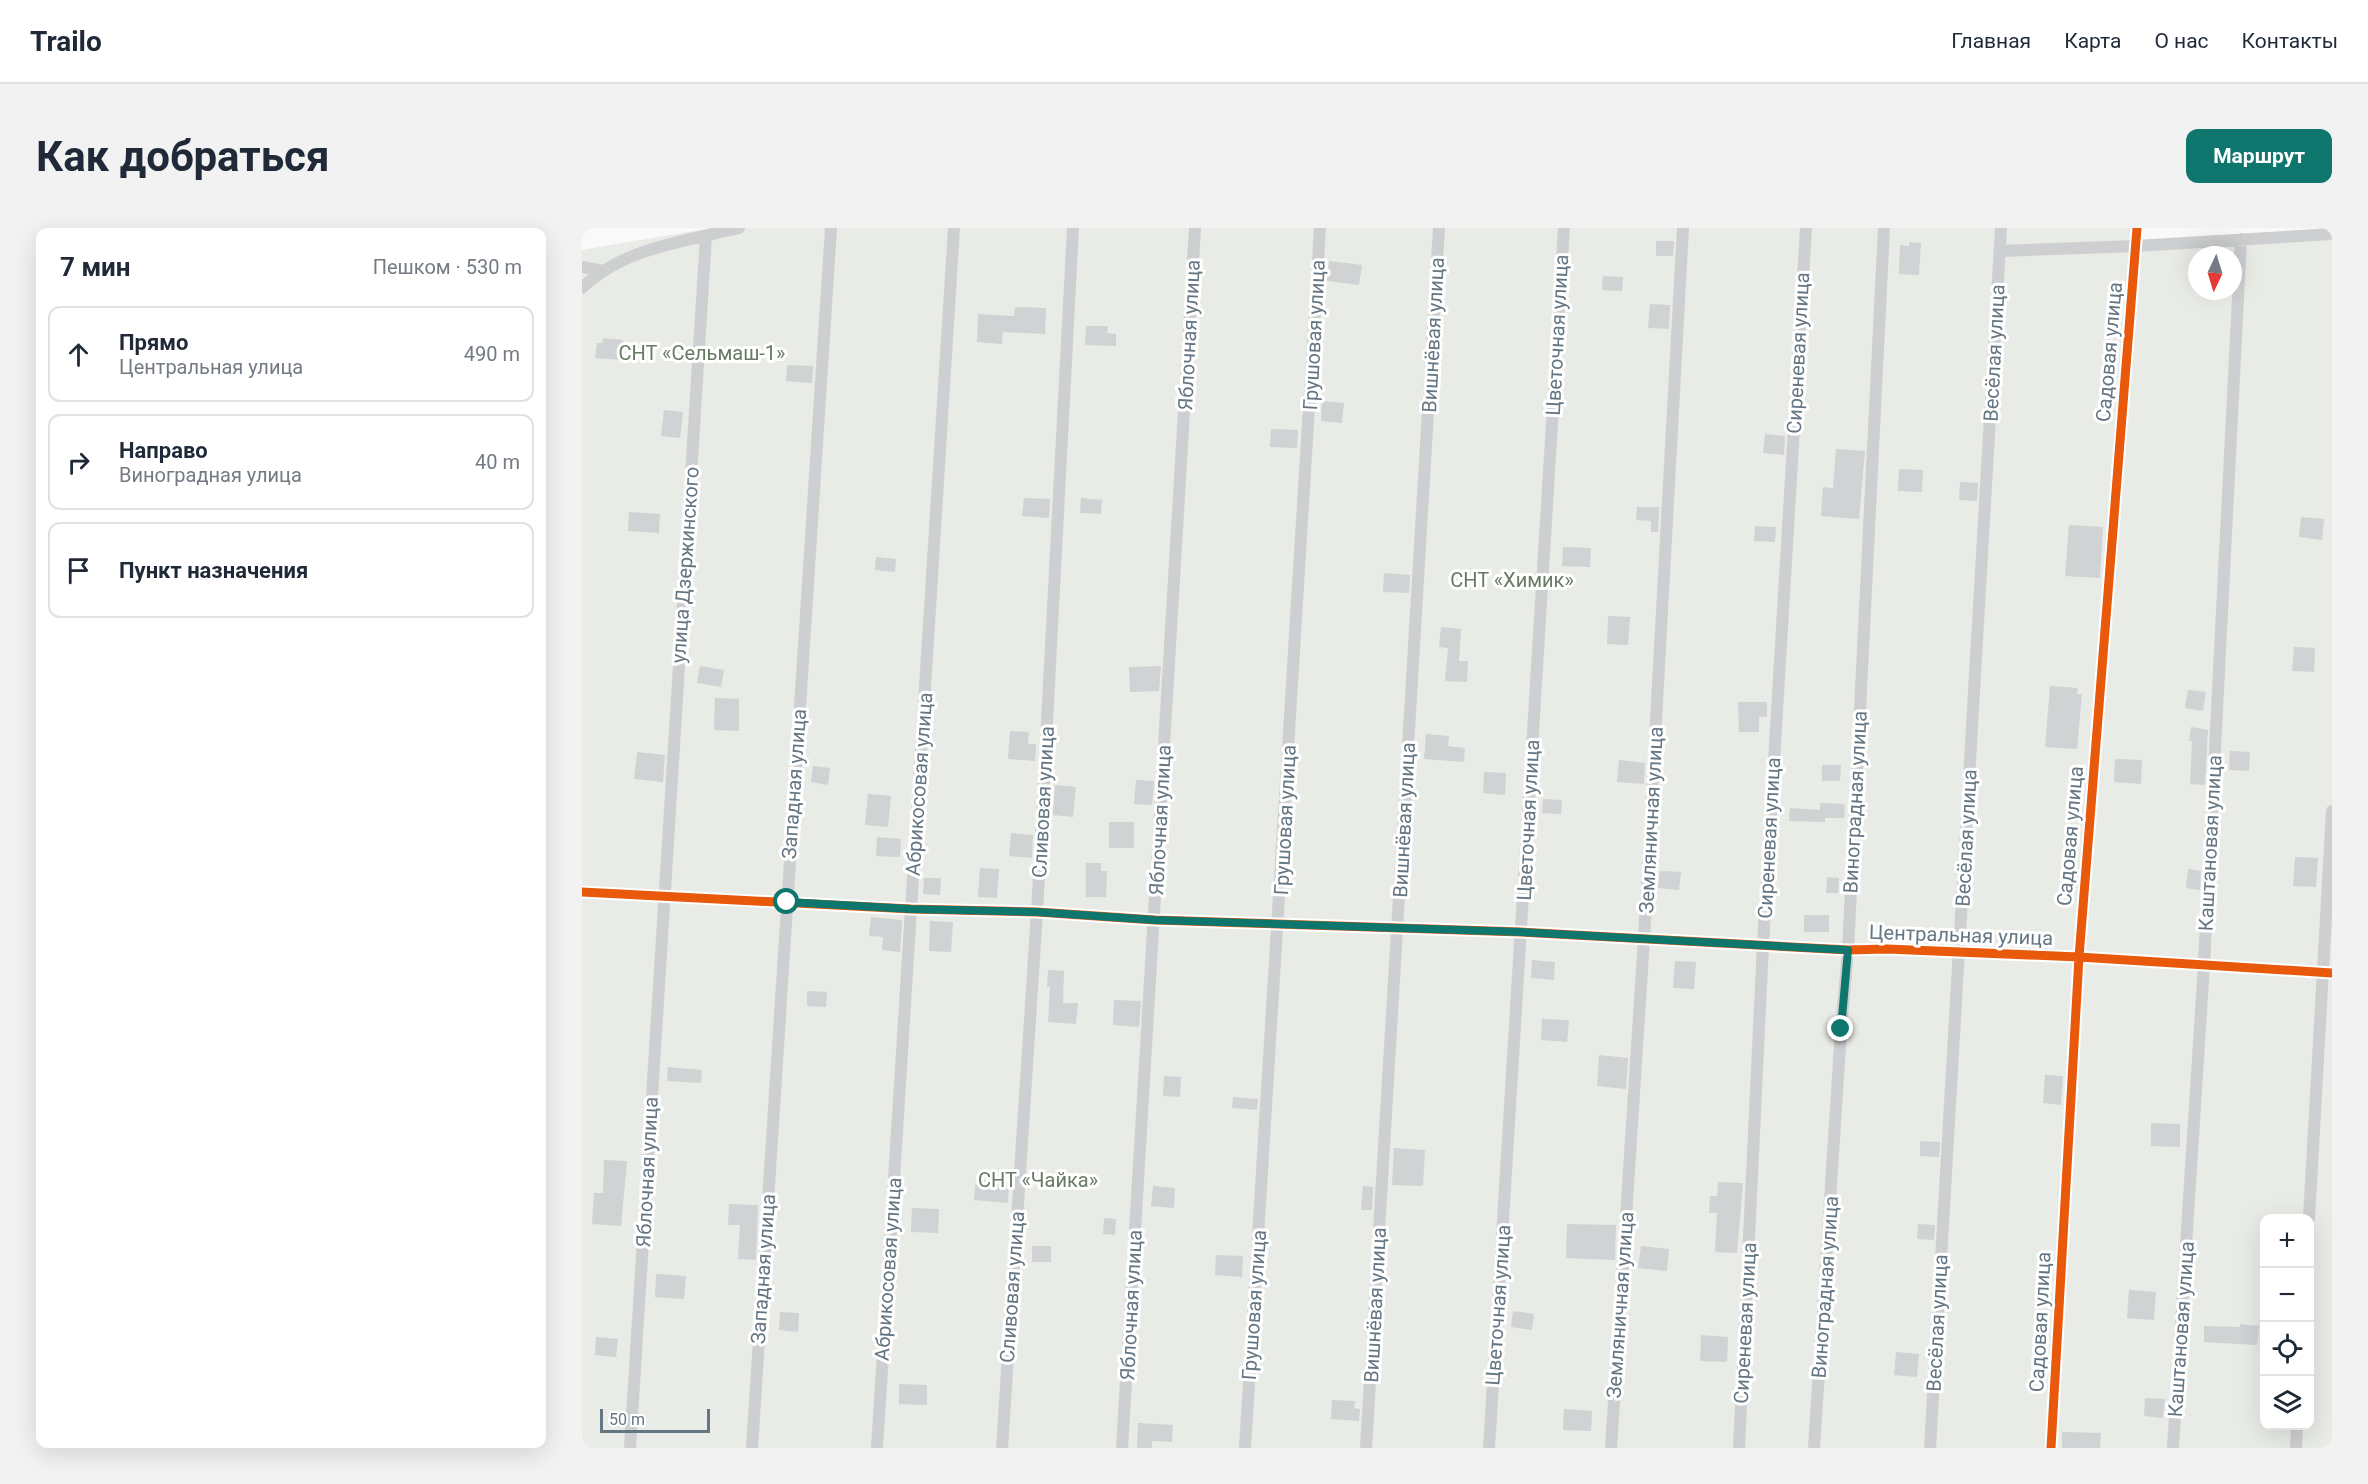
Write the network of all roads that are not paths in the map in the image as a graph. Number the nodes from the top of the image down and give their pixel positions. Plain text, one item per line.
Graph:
1 (739, 228) edge
2 (831, 228) edge
3 (954, 228) edge
4 (1073, 228) edge
5 (1196, 228) edge
6 (1320, 228) edge
7 (1439, 228) edge
8 (1564, 228) edge
9 (1683, 228) edge
10 (1806, 228) edge
11 (1884, 228) edge
12 (2001, 228) edge
13 (2137, 228) edge
14 (2332, 234) edge
15 (706, 236) junction
16 (2241, 238) junction
17 (2136, 246) junction
18 (2000, 251) junction
19 (582, 267) edge
20 (603, 271) junction
21 (582, 288) edge
22 (2332, 811) edge
23 (582, 892) edge
24 (663, 895) junction
25 (787, 902) junction
26 (911, 909) junction
27 (1037, 912) junction
28 (1155, 920) junction
29 (1278, 922) junction
30 (1397, 928) junction
31 (1521, 932) junction
32 (1644, 939) junction
33 (1763, 944) junction
34 (1848, 950) junction
35 (1959, 953) junction
36 (2079, 957) junction
37 (2204, 965) junction
38 (2328, 973) edge
39 (2309, 1214) edge
40 (2297, 1430) edge
41 (630, 1448) edge
42 (752, 1448) edge
43 (878, 1448) edge
44 (1002, 1448) edge
45 (1122, 1448) edge
46 (1245, 1448) edge
47 (1366, 1448) edge
48 (1490, 1448) edge
49 (1611, 1448) edge
50 (1739, 1448) edge
51 (1814, 1448) edge
52 (1930, 1448) edge
53 (2051, 1448) edge
54 (2173, 1448) edge
55 (2296, 1448) edge

1 - 15 street
2 - 25 street, Западная улица
3 - 26 street, Абрикосовая улица
4 - 27 street, Сливовая улица
5 - 28 street, Яблочная улица
6 - 29 street, Грушовая улица
7 - 30 street, Вишнёвая улица
8 - 31 street, Цветочная улица
9 - 32 street, Земляничная улица
10 - 33 street, Сиреневая улица
11 - 34 street, Виноградная улица
12 - 18 street, Весёлая улица
13 - 17 street, Садовая улица
14 - 16 street
15 - 20 street
15 - 24 street, улица Дзержинского
16 - 17 street
16 - 37 street, Каштановая улица
17 - 18 street
17 - 36 street, Садовая улица
18 - 35 street, Весёлая улица
19 - 20 street
20 - 21 street
22 - 38 street
23 - 24 street, Центральная улица
24 - 25 street, Центральная улица
24 - 41 street, Яблочная улица
25 - 26 street, Центральная улица
25 - 42 street, Западная улица
26 - 27 street, Центральная улица
26 - 43 street, Абрикосовая улица
27 - 28 street, Центральная улица
27 - 44 street, Сливовая улица
28 - 29 street, Центральная улица
28 - 45 street, Яблочная улица
29 - 30 street, Центральная улица
29 - 46 street, Грушовая улица
30 - 31 street, Центральная улица
30 - 47 street, Вишнёвая улица
31 - 32 street, Центральная улица
31 - 48 street, Цветочная улица
32 - 33 street, Центральная улица
32 - 49 street, Земляничная улица
33 - 34 street, Центральная улица
33 - 50 street, Сиреневая улица
34 - 35 street, Центральная улица
34 - 51 street, Виноградная улица
35 - 36 street, Центральная улица
35 - 52 street, Весёлая улица
36 - 37 street, Центральная улица
36 - 53 street, Садовая улица
37 - 38 street, Центральная улица
37 - 54 street, Каштановая улица
38 - 39 street
40 - 55 street

